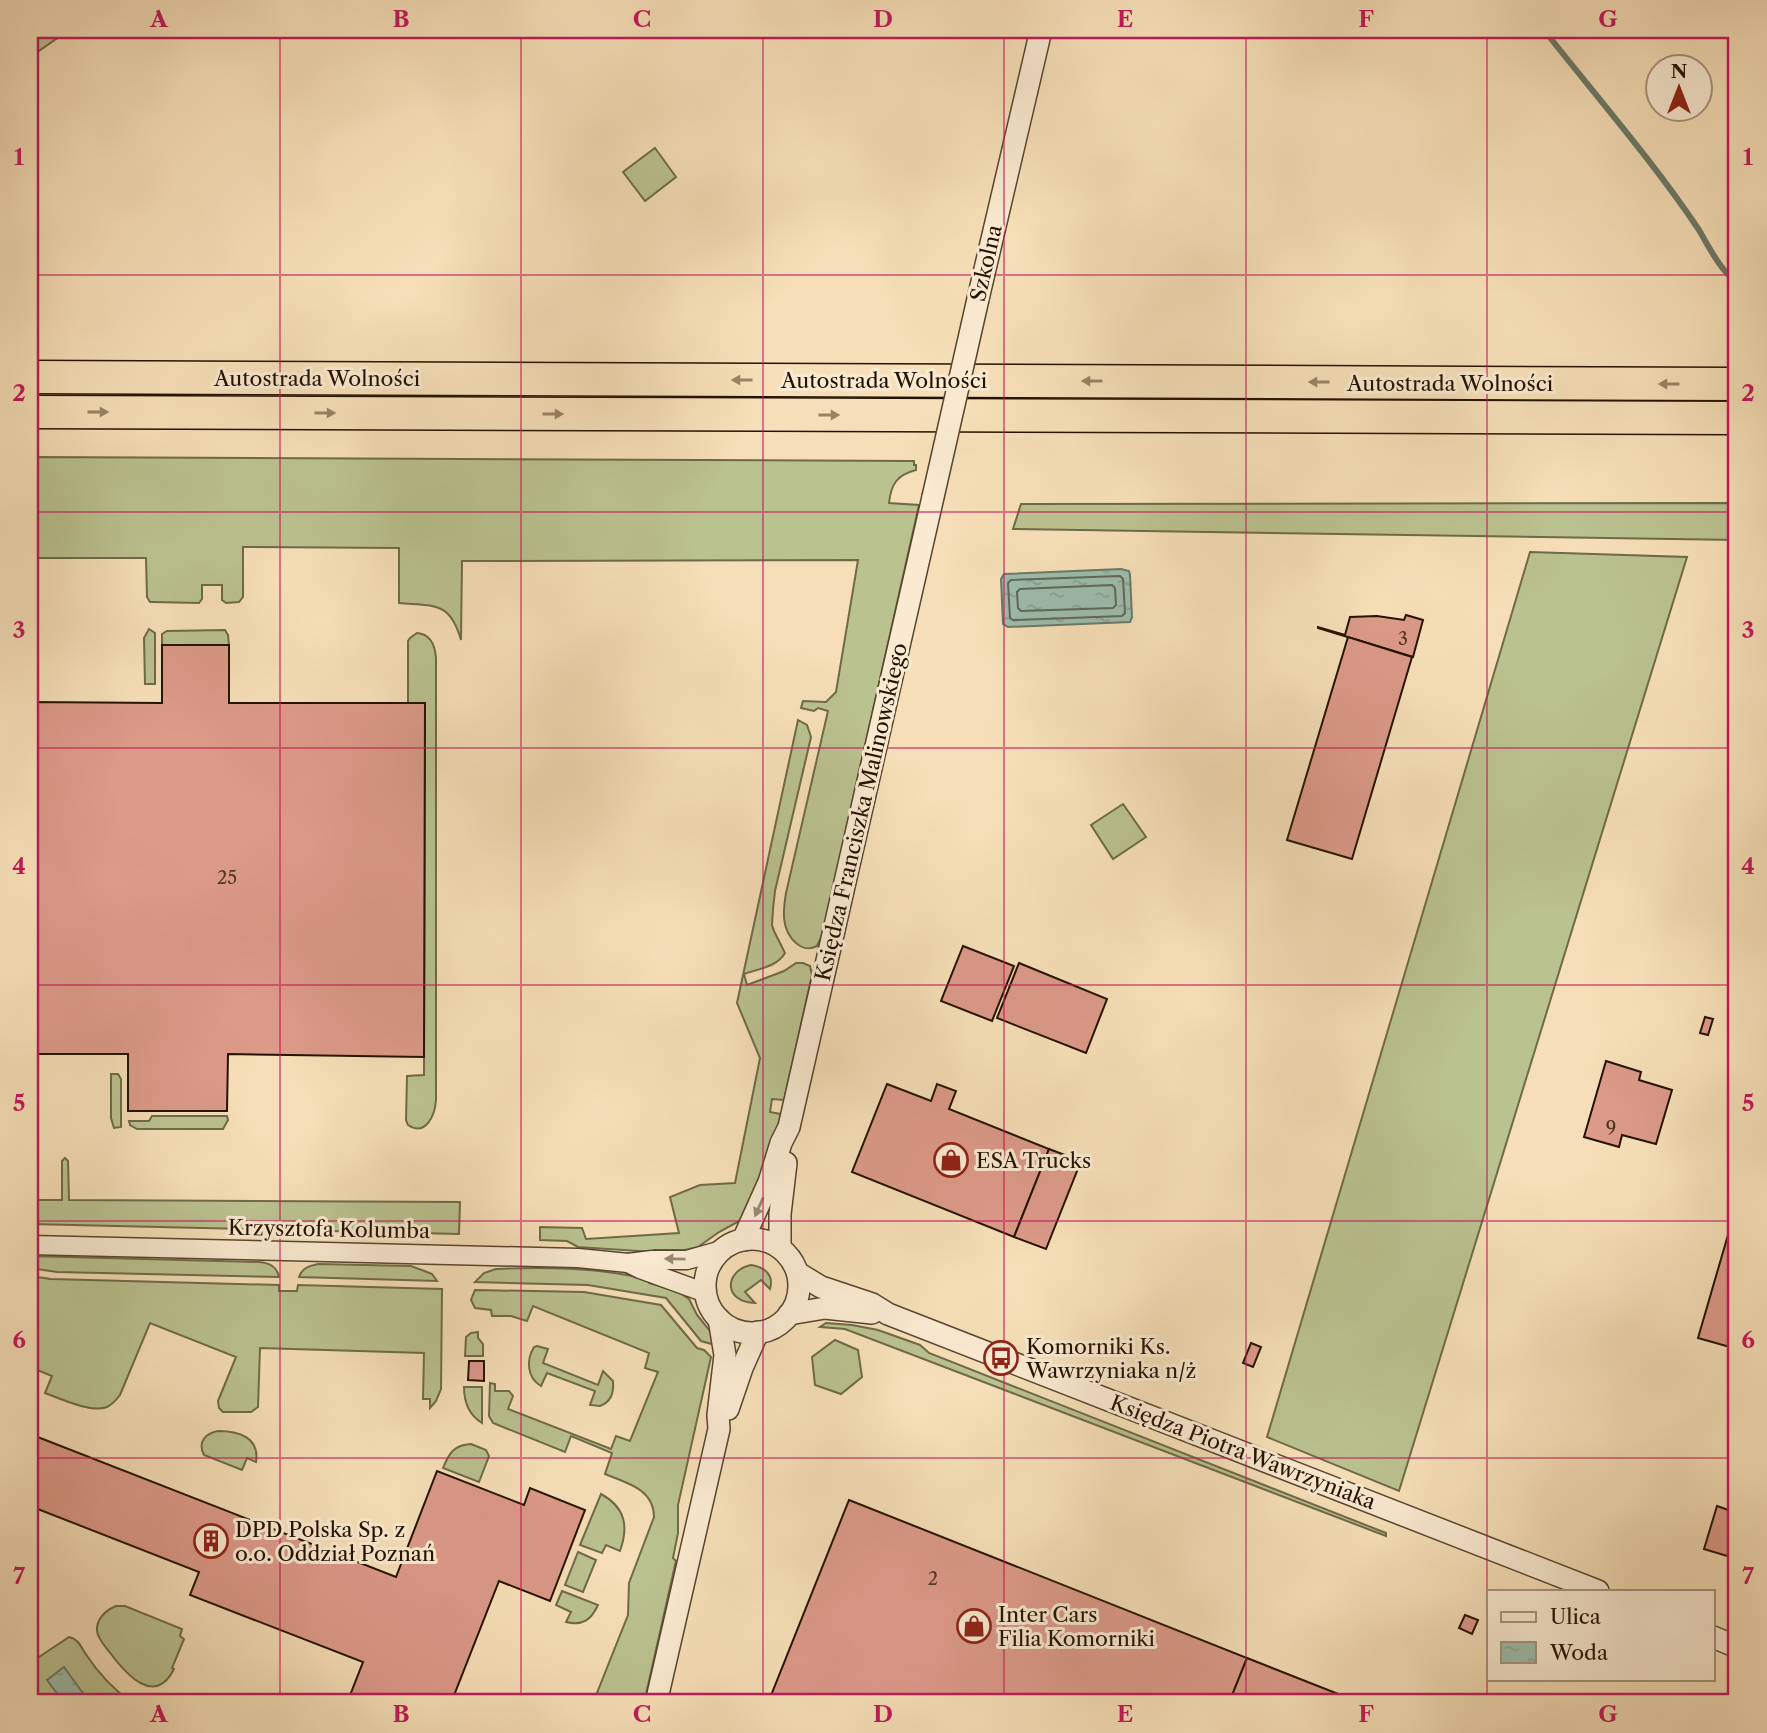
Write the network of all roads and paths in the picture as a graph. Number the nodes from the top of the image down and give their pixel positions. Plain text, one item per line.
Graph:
1 (1041, 30) edge
2 (30, 377) edge
3 (1737, 384) edge
4 (30, 412) edge
5 (1737, 418) edge
6 (933, 497) joint
7 (789, 1127) junction
8 (743, 1240) junction
9 (30, 1245) edge
10 (780, 1248) junction
11 (722, 1250) junction
12 (628, 1263) junction
13 (798, 1273) junction
14 (706, 1293) junction
15 (789, 1314) junction
16 (888, 1314) junction
17 (719, 1319) junction
18 (758, 1332) junction
19 (719, 1429) junction
20 (1595, 1590) edge
21 (1714, 1637) edge
22 (1737, 1647) edge
23 (656, 1703) edge

1 - 6 street, Szkolna, bridge
3 -> 2 highway, Autostrada Wolności
4 -> 5 highway, Autostrada Wolności
6 - 7 street, Księdza Franciszka Malinowskiego
7 -> 8 street, Księdza Franciszka Malinowskiego
7 - 10 street, Księdza Franciszka Malinowskiego
8 - 10 street
8 - 11 street
9 - 12 street, Krzysztofa Kolumba
10 - 13 street
11 -> 12 street, Krzysztofa Kolumba
11 - 14 street
12 - 14 street, Krzysztofa Kolumba
13 - 15 street
13 - 16 street, Księdza Piotra Wawrzyniaka
14 - 17 street
15 - 16 street, Księdza Piotra Wawrzyniaka
15 - 18 street
16 - 20 street, Księdza Piotra Wawrzyniaka
17 - 18 street
17 - 19 street
18 - 19 street
19 - 23 street
21 - 22 street

